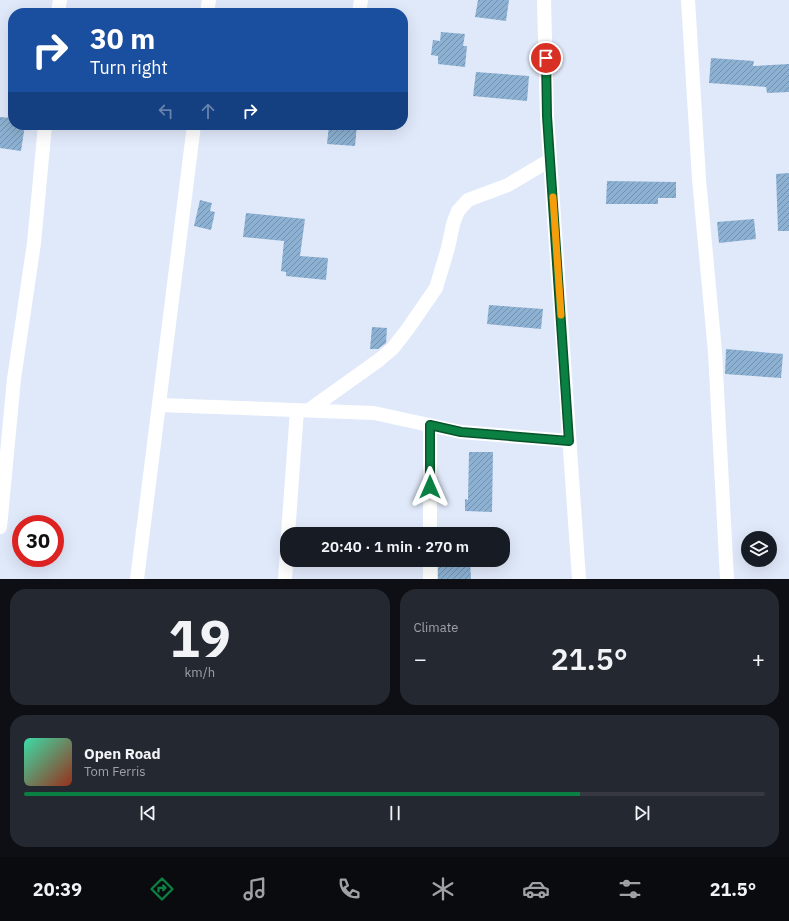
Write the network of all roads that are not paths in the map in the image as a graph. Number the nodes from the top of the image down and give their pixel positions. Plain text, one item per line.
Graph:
1 (544, 0) edge
2 (688, 0) edge
3 (45, 130) edge
4 (193, 130) edge
5 (550, 160) junction
6 (159, 405) junction
7 (303, 410) junction
8 (430, 425) junction
9 (569, 441) junction
10 (0, 527) edge
11 (289, 527) edge
12 (430, 527) edge
13 (286, 567) edge
14 (430, 567) edge
15 (137, 579) edge
16 (285, 579) edge
17 (430, 579) edge
18 (579, 579) edge
19 (727, 579) edge

1 - 5 street
2 - 19 street
3 - 10 street
4 - 6 street
5 - 7 street
5 - 9 street
6 - 7 street
6 - 15 street
7 - 8 street
7 - 11 street
8 - 9 street
8 - 12 street
9 - 18 street
13 - 16 street
14 - 17 street

